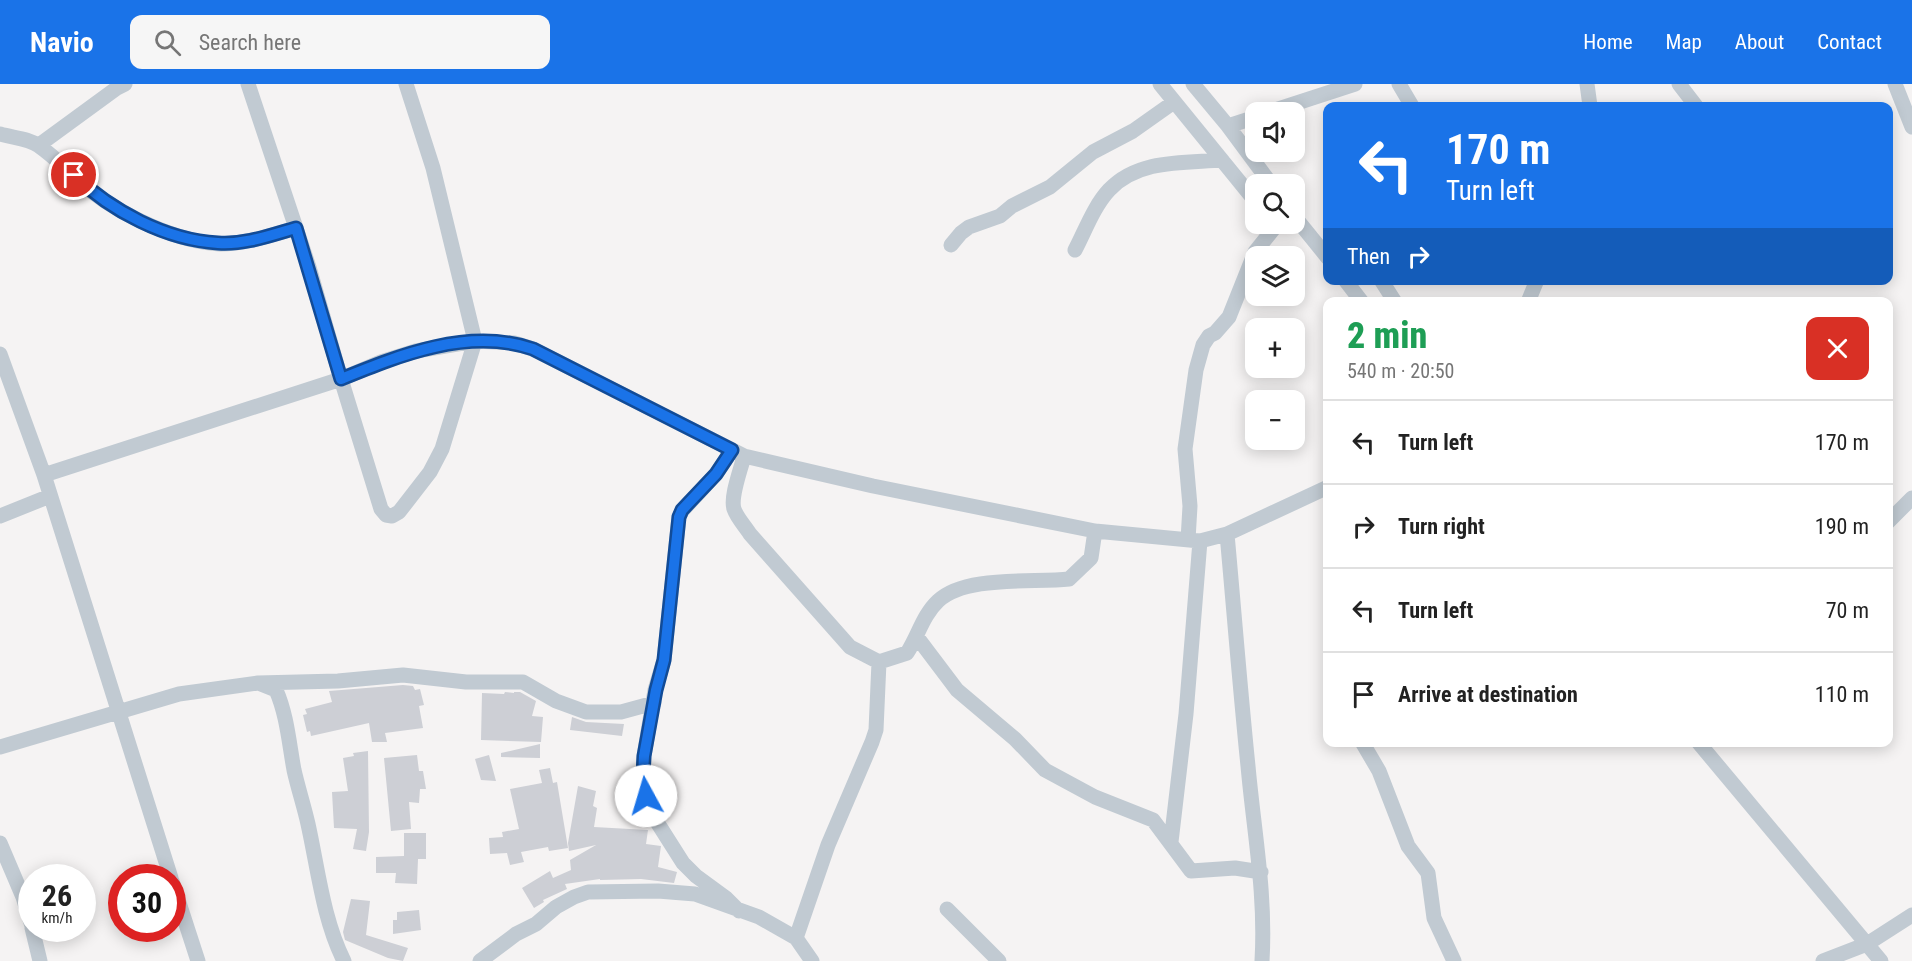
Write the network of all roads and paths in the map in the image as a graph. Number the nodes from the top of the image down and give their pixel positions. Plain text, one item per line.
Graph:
1 (248, 84) edge
2 (406, 84) edge
3 (1160, 84) edge
4 (1193, 84) edge
5 (1355, 84) edge
6 (1399, 84) edge
7 (1587, 84) edge
8 (1679, 84) edge
9 (1895, 84) edge
10 (118, 85) edge
11 (1174, 102) junction
12 (1300, 102) edge
13 (1410, 102) edge
14 (1589, 102) edge
15 (1693, 102) edge
16 (1245, 121) edge
17 (1228, 126) junction
18 (1912, 127) edge
19 (0, 134) edge
20 (39, 146) junction
21 (1222, 160) junction
22 (1264, 174) edge
23 (1245, 188) edge
24 (296, 228) junction
25 (1305, 230) edge
26 (1269, 234) edge
27 (951, 245) dead end
28 (1075, 250) dead end
29 (1323, 252) edge
30 (1349, 285) edge
31 (1358, 297) edge
32 (475, 340) junction
33 (1, 359) edge
34 (341, 379) junction
35 (738, 453) junction
36 (44, 475) junction
37 (1323, 489) edge
38 (50, 496) junction
39 (1912, 498) edge
40 (0, 516) edge
41 (1893, 517) edge
42 (1095, 531) junction
43 (1227, 534) junction
44 (1194, 540) junction
45 (917, 637) junction
46 (879, 662) junction
47 (258, 683) junction
48 (654, 703) junction
49 (121, 712) junction
50 (0, 747) edge
51 (1365, 747) edge
52 (1702, 747) edge
53 (1170, 842) junction
54 (0, 843) edge
55 (167, 864) edge
56 (1261, 872) junction
57 (18, 885) edge
58 (947, 909) dead end
59 (739, 910) junction
60 (1912, 915) edge
61 (186, 923) edge
62 (796, 938) junction
63 (36, 942) edge
64 (1867, 944) junction
65 (40, 961) edge
66 (198, 961) edge
67 (344, 961) edge
68 (480, 961) edge
69 (812, 961) edge
70 (999, 961) edge
71 (1262, 961) edge
72 (1454, 961) edge
73 (1823, 961) edge
74 (1881, 961) edge

1 - 24 street
2 - 32 street
3 - 11 street
4 - 17 street
5 - 12 street
6 - 13 street
7 - 14 street
8 - 15 street
9 - 18 street
10 - 20 street
11 - 21 street
11 - 27 street
16 - 17 street
17 - 22 street
19 - 20 street
20 - 24 street
21 - 23 street
21 - 28 street
24 - 34 street
25 - 29 street
26 - 44 street
30 - 31 street
32 - 34 street
32 - 34 street
32 - 35 street
33 - 36 street
34 - 36 street
35 - 42 street
35 - 46 street
35 - 48 street
36 - 38 street
37 - 43 street
38 - 40 street
38 - 49 street
39 - 41 street
42 - 44 street
42 - 45 street
43 - 44 street
43 - 56 street
44 - 53 street
45 - 46 street
45 - 53 street
46 - 62 street
47 - 48 street
47 - 49 street
47 - 67 street
48 - 59 street
49 - 50 street
49 - 55 street
51 - 72 street
52 - 64 street
53 - 56 street
54 - 57 street
56 - 71 street
58 - 70 street
59 - 62 street
59 - 68 street
60 - 64 street
61 - 66 street
62 - 69 street
63 - 65 street
64 - 73 street
64 - 74 street

